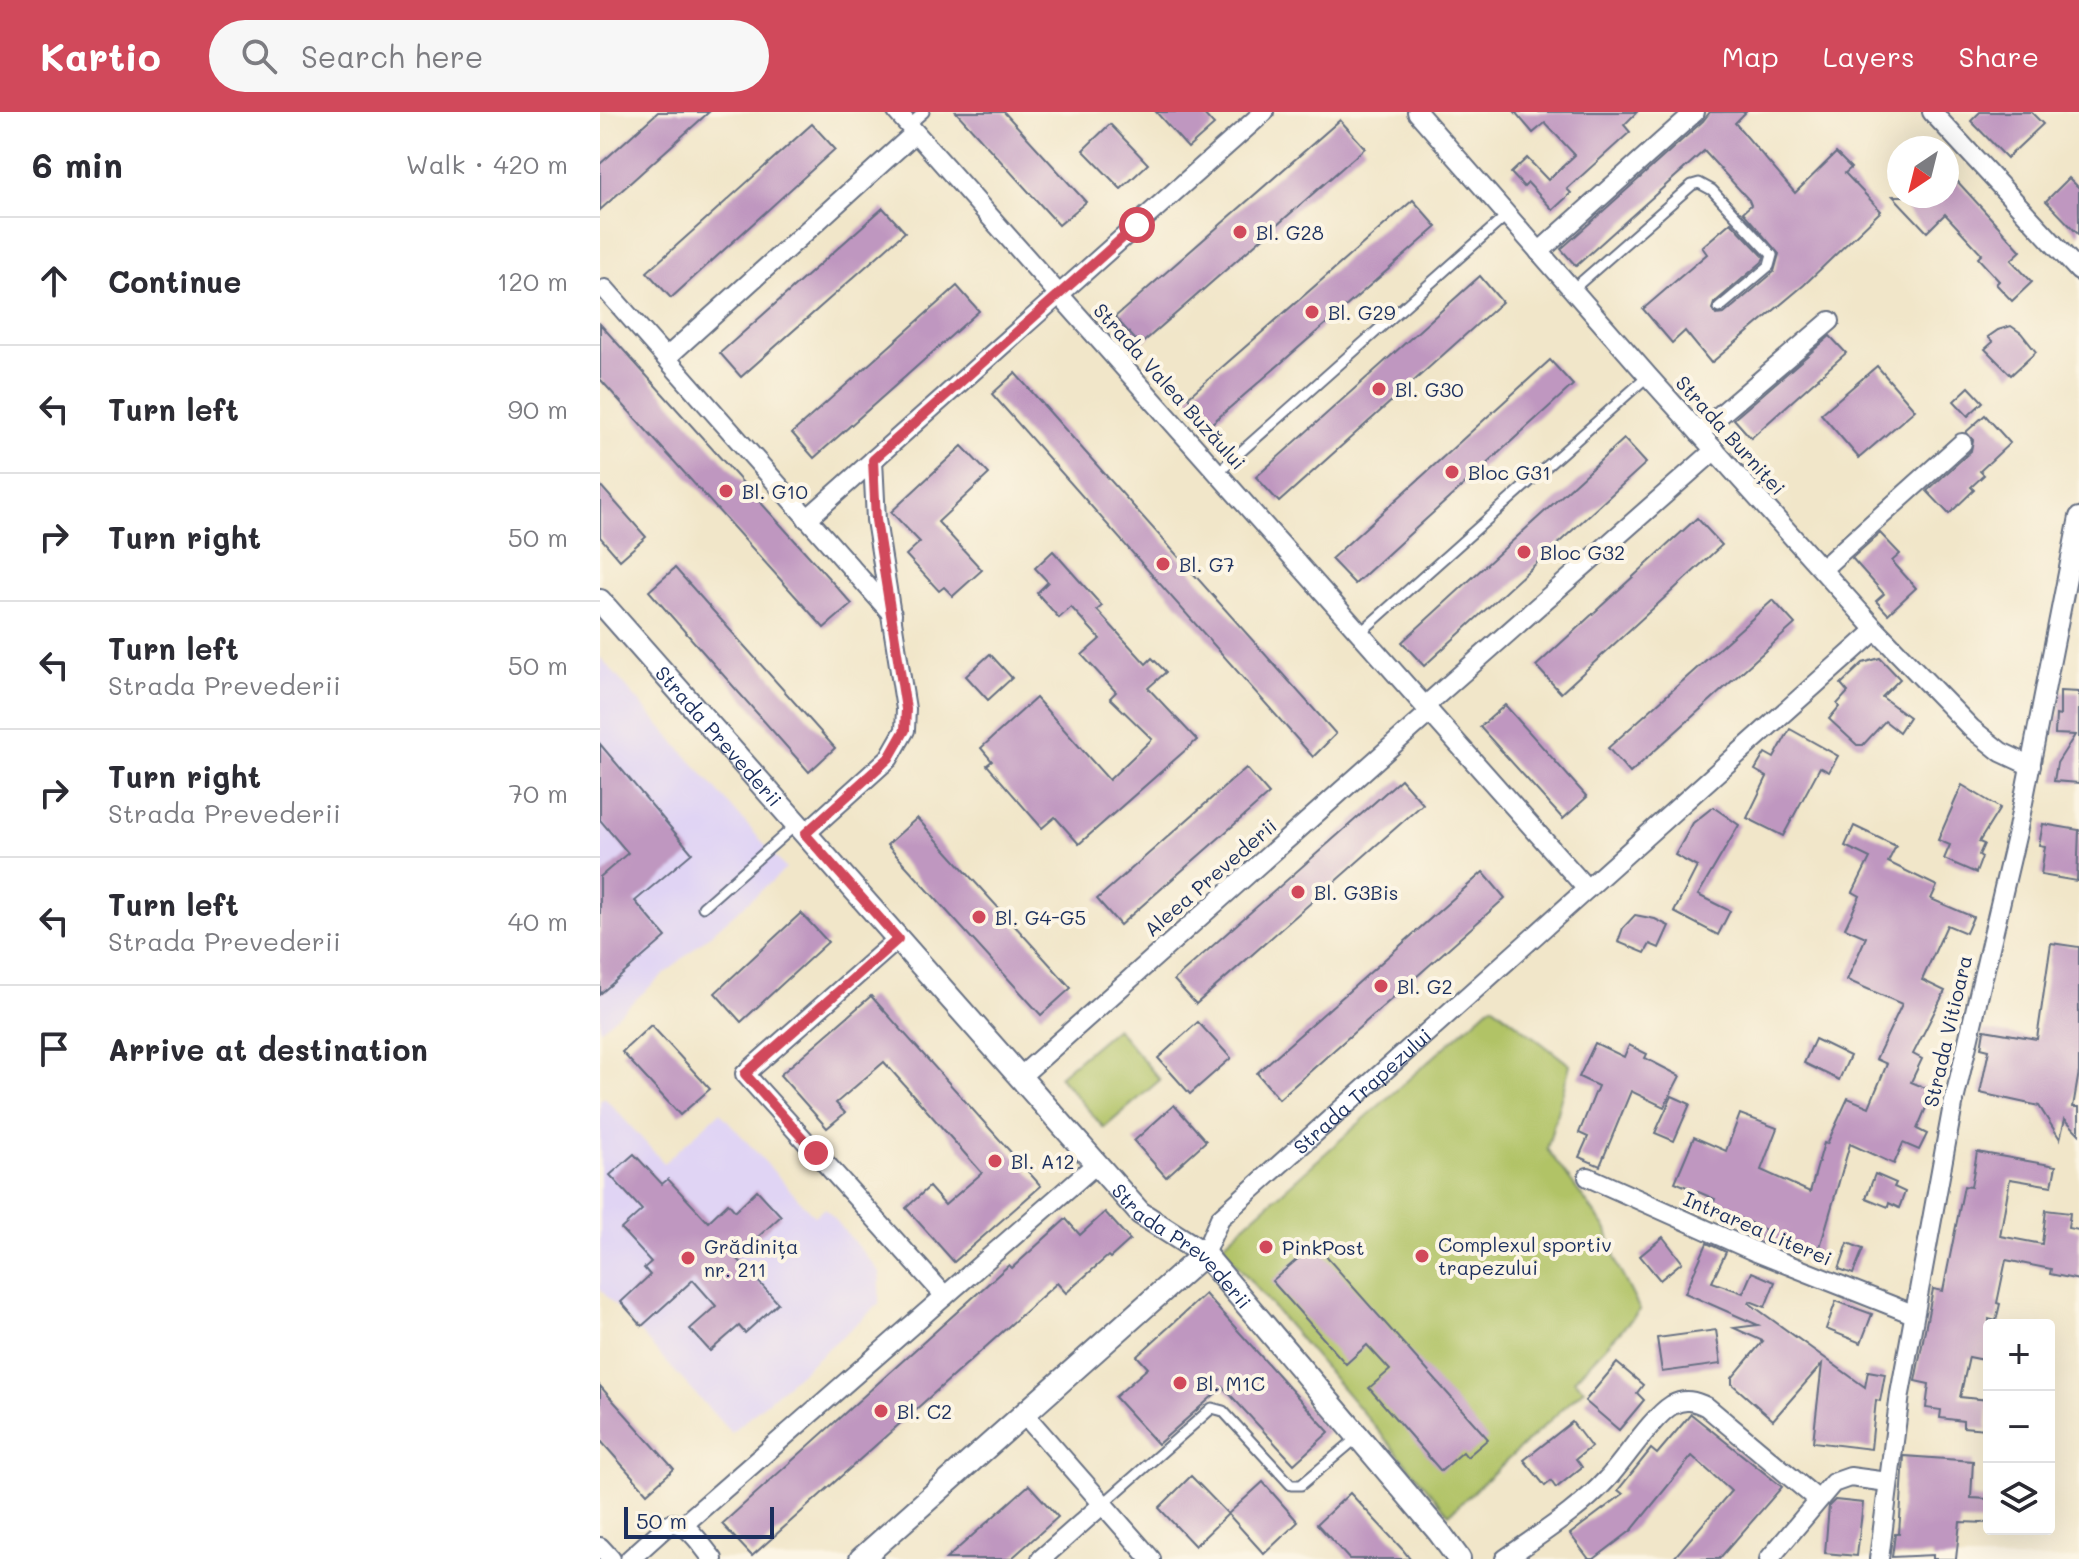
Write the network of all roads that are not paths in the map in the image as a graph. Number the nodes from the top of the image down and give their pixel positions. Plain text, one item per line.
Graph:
1 (924, 112) edge
2 (1264, 112) edge
3 (1417, 112) edge
4 (1695, 112) edge
5 (1932, 112) edge
6 (907, 123) edge
7 (1506, 216) junction
8 (1539, 252) junction
9 (2079, 271) edge
10 (605, 289) dead end
11 (1572, 290) junction
12 (1059, 294) junction
13 (1719, 308) dead end
14 (1830, 321) dead end
15 (666, 358) junction
16 (1648, 376) junction
17 (1699, 433) junction
18 (1962, 443) dead end
19 (1715, 450) junction
20 (873, 460) junction
21 (1217, 473) junction
22 (2079, 517) edge
23 (807, 519) junction
24 (1822, 569) junction
25 (601, 605) edge
26 (892, 614) junction
27 (1876, 630) junction
28 (1360, 633) junction
29 (1427, 709) junction
30 (2031, 766) junction
31 (801, 829) junction
32 (1587, 889) junction
33 (703, 907) dead end
34 (898, 939) junction
35 (1020, 1077) junction
36 (1096, 1164) junction
37 (1588, 1177) dead end
38 (1204, 1254) junction
39 (945, 1296) junction
40 (1913, 1314) junction
41 (1024, 1414) junction
42 (1358, 1437) junction
43 (1888, 1482) junction
44 (1818, 1500) junction
45 (1103, 1504) junction
46 (683, 1525) junction
47 (1058, 1544) junction
48 (600, 1547) edge
49 (611, 1559) edge
50 (630, 1559) edge
51 (713, 1559) edge
52 (861, 1559) edge
53 (1041, 1559) edge
54 (1071, 1559) edge
55 (1151, 1559) edge
56 (1459, 1559) edge
57 (1505, 1559) edge
58 (1769, 1559) edge
59 (1879, 1559) edge

1 - 6 lane
2 - 12 street
3 - 7 street, Strada Burniței
4 - 8 street
5 - 9 street
6 - 12 street, Strada Valea Buzăului
6 - 15 street
7 - 8 street, Strada Burniței
7 - 21 lane
8 - 11 street, Strada Burniței
10 - 15 street
11 - 13 lane
11 - 16 street, Strada Burniței
12 - 20 street
12 - 21 street, Strada Valea Buzăului
14 - 17 street
15 - 23 street
16 - 17 street, Strada Burniței
16 - 28 lane
17 - 19 street, Strada Burniței
18 - 24 street
19 - 24 street, Strada Burniței
19 - 29 street, Aleea Prevederii
20 - 23 street
20 - 26 street
21 - 28 street, Strada Valea Buzăului
22 - 30 street, Strada Vitioara
23 - 26 street
24 - 27 street, Strada Burniței
25 - 31 street, Strada Prevederii
26 - 31 street
27 - 30 street, Strada Burniței
27 - 32 street, Strada Trapezului
28 - 29 street, Strada Valea Buzăului
29 - 32 street, Strada Valea Buzăului
29 - 35 street, Aleea Prevederii
30 - 40 street, Strada Vitioara
31 - 33 lane
31 - 34 street, Strada Prevederii
32 - 38 street, Strada Trapezului
34 - 35 street, Strada Prevederii
34 - 39 street
35 - 36 street, Strada Prevederii
36 - 38 street, Strada Prevederii
36 - 39 street
37 - 40 street, Intrarea Literei
38 - 41 street, Strada Trapezului
38 - 42 street, Strada Prevederii
39 - 46 street
40 - 43 street, Strada Vitioara
41 - 45 street
41 - 52 street, Strada Trapezului
42 - 45 lane
42 - 56 street, Strada Prevederii
43 - 44 street
43 - 59 street, Strada Vitioara
44 - 57 street
44 - 58 street
45 - 47 street
45 - 55 street
46 - 50 street
46 - 51 street
47 - 53 street
47 - 54 street
48 - 49 street

